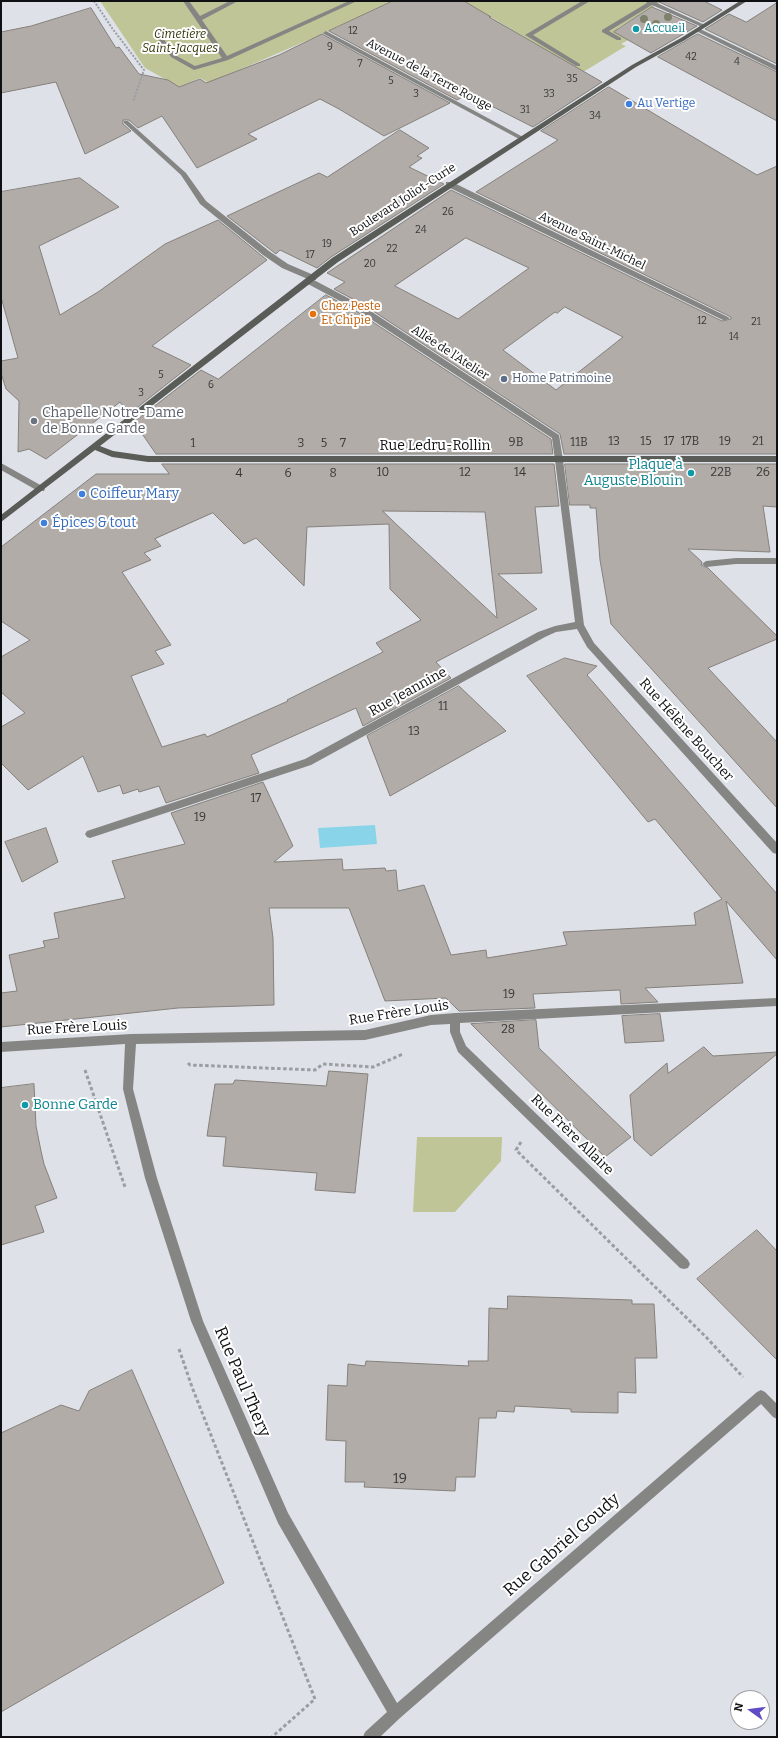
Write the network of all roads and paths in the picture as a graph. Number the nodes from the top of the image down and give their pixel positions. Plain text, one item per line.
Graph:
1 (94, 1) edge
2 (186, 1) edge
3 (235, 1) edge
4 (354, 1) edge
5 (587, 1) edge
6 (744, 1) edge
7 (652, 2) edge
8 (198, 19) junction
9 (701, 28) junction
10 (156, 32) dead end
11 (326, 32) dead end
12 (619, 39) dead end
13 (226, 60) junction
14 (578, 64) dead end
15 (777, 69) edge
16 (126, 122) joint
17 (521, 138) junction
18 (449, 184) junction
19 (311, 280) junction
20 (726, 318) dead end
21 (94, 447) junction
22 (777, 459) edge
23 (559, 460) junction
24 (1, 466) edge
25 (40, 488) junction
26 (1, 519) edge
27 (777, 561) edge
28 (706, 564) dead end
29 (580, 625) junction
30 (90, 834) dead end
31 (777, 850) edge
32 (777, 1002) edge
33 (455, 1018) junction
34 (131, 1039) junction
35 (1, 1047) edge
36 (407, 1052) dead end
37 (187, 1061) dead end
38 (535, 1120) junction
39 (684, 1264) dead end
40 (192, 1387) dead end
41 (761, 1396) junction
42 (777, 1413) edge
43 (395, 1712) junction
44 (272, 1737) edge
45 (370, 1737) edge

1 - 16 path
2 - 8 street
3 - 8 street
4 - 13 street
5 - 14 street
6 - 9 main road, Boulevard Joliot-Curie
7 - 9 street
7 - 12 street
8 - 13 street
9 - 15 street
9 - 17 main road, Boulevard Joliot-Curie
10 - 13 street
11 - 17 street, Avenue de la Terre Rouge
16 - 19 street, Allée de l'Atelier
17 - 18 main road, Boulevard Joliot-Curie
18 - 19 main road, Boulevard Joliot-Curie
18 - 20 street, Avenue Saint-Michel
19 - 21 main road, Boulevard Joliot-Curie
19 - 23 street, Allée de l'Atelier
21 - 23 main road, Rue Ledru-Rollin
21 - 25 main road, Boulevard Joliot-Curie
22 - 23 main road, Rue Ledru-Rollin
23 - 29 street
24 - 25 street
25 - 26 main road, Boulevard Joliot-Curie
27 - 28 street
29 - 30 street, Rue Jeannine
29 - 31 street, Rue Hélène Boucher
32 - 33 street, Rue Frère Louis
33 - 34 street, Rue Frère Louis
33 - 38 street, Rue Frère Allaire
34 - 35 street, Rue Frère Louis
34 - 43 street, Rue Paul Thery
36 - 37 path
38 - 39 street, Rue Frère Allaire
38 - 41 path
40 - 44 path
41 - 42 street
41 - 43 street, Rue Gabriel Goudy
43 - 45 street, Rue Gabriel Goudy

